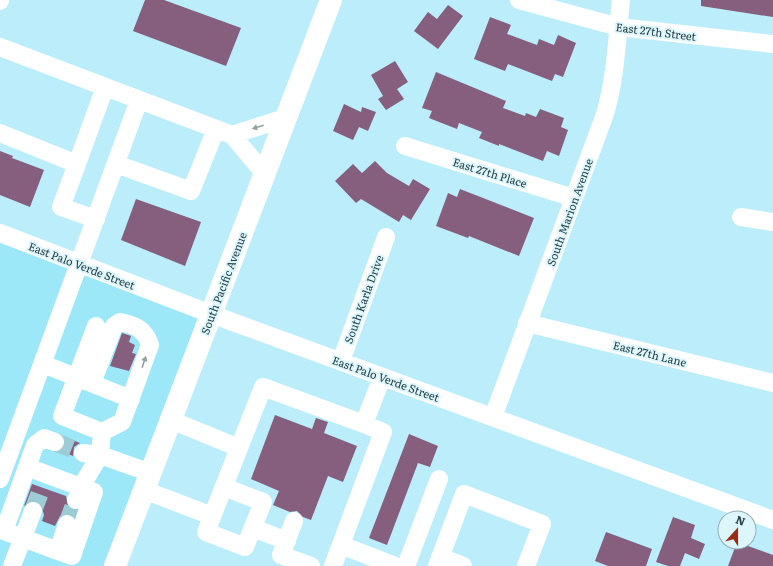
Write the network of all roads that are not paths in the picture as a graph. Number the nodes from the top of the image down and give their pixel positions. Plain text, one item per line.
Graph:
1 (331, 0) edge
2 (519, 0) edge
3 (621, 0) edge
4 (619, 27) junction
5 (773, 44) edge
6 (0, 47) edge
7 (105, 87) junction
8 (139, 100) junction
9 (285, 118) junction
10 (224, 132) junction
11 (0, 133) edge
12 (405, 146) dead end
13 (77, 164) junction
14 (116, 164) junction
15 (264, 173) junction
16 (574, 198) junction
17 (741, 217) dead end
18 (96, 219) junction
19 (773, 222) edge
20 (0, 233) edge
21 (386, 237) dead end
22 (80, 264) junction
23 (211, 314) junction
24 (527, 323) junction
25 (96, 326) dead end
26 (341, 361) junction
27 (43, 364) junction
28 (382, 377) junction
29 (84, 380) junction
30 (773, 383) edge
31 (131, 399) junction
32 (493, 418) junction
33 (171, 420) junction
34 (364, 424) junction
35 (102, 432) junction
36 (55, 442) tunnel mouth
37 (239, 448) junction
38 (92, 454) junction
39 (28, 467) junction
40 (0, 479) edge
41 (439, 479) dead end
42 (147, 482) junction
43 (224, 487) junction
44 (78, 494) junction
45 (33, 511) tunnel mouth
46 (212, 516) junction
47 (773, 520) edge
48 (294, 522) dead end
49 (67, 524) tunnel mouth
50 (253, 528) junction
51 (2, 531) edge
52 (23, 538) junction
53 (287, 541) junction
54 (341, 545) junction
55 (58, 551) junction
56 (438, 562) edge
57 (12, 566) edge
58 (115, 566) edge
59 (310, 566) edge
60 (333, 566) edge
61 (395, 566) edge
62 (406, 566) edge
63 (463, 566) edge
64 (526, 566) edge

1 - 9 main road, South Pacific Avenue
2 - 4 street, East 27th Street
3 - 4 street, South Marion Avenue
4 - 5 street, East 27th Street
4 - 16 street, South Marion Avenue
6 - 7 street
7 - 8 street
7 - 13 street
8 - 10 street
8 - 14 street
9 -> 10 street
9 - 15 main road, South Pacific Avenue
10 - 14 street
10 - 15 street
11 - 13 street
12 - 16 street, East 27th Place
13 - 18 street
14 - 18 street
15 - 23 main road, South Pacific Avenue
16 - 24 street, South Marion Avenue
17 - 19 street
18 - 22 street
20 - 22 street, East Palo Verde Street
21 - 26 street, South Karla Drive
22 - 23 street, East Palo Verde Street
22 - 27 street
23 - 26 street, East Palo Verde Street
23 - 33 main road, South Pacific Avenue
24 - 30 street, East 27th Lane
24 - 32 street, South Marion Avenue
25 - 29 street
26 - 28 street, East Palo Verde Street
27 - 29 street
27 - 40 street
28 - 32 street, East Palo Verde Street
28 - 34 street
29 - 31 street
31 -> 29 street
29 - 35 street
31 - 35 street
32 - 47 street, East Palo Verde Street
33 - 37 street
33 - 42 main road, South Pacific Avenue
34 - 37 street
34 - 54 street
35 - 38 street
36 - 39 street
37 - 43 street
38 - 42 street
38 - 44 street
39 - 44 street
39 - 51 street
41 - 62 street
42 - 46 street
42 - 58 main road, South Pacific Avenue
43 - 46 street
43 - 50 street
44 - 55 street
45 - 52 street
46 - 50 street
48 - 53 street
49 - 55 street
50 - 53 street
51 - 52 street
52 - 55 street
52 - 57 street
53 - 59 street
54 - 60 street
54 - 61 street
56 - 63 street
56 - 64 street

